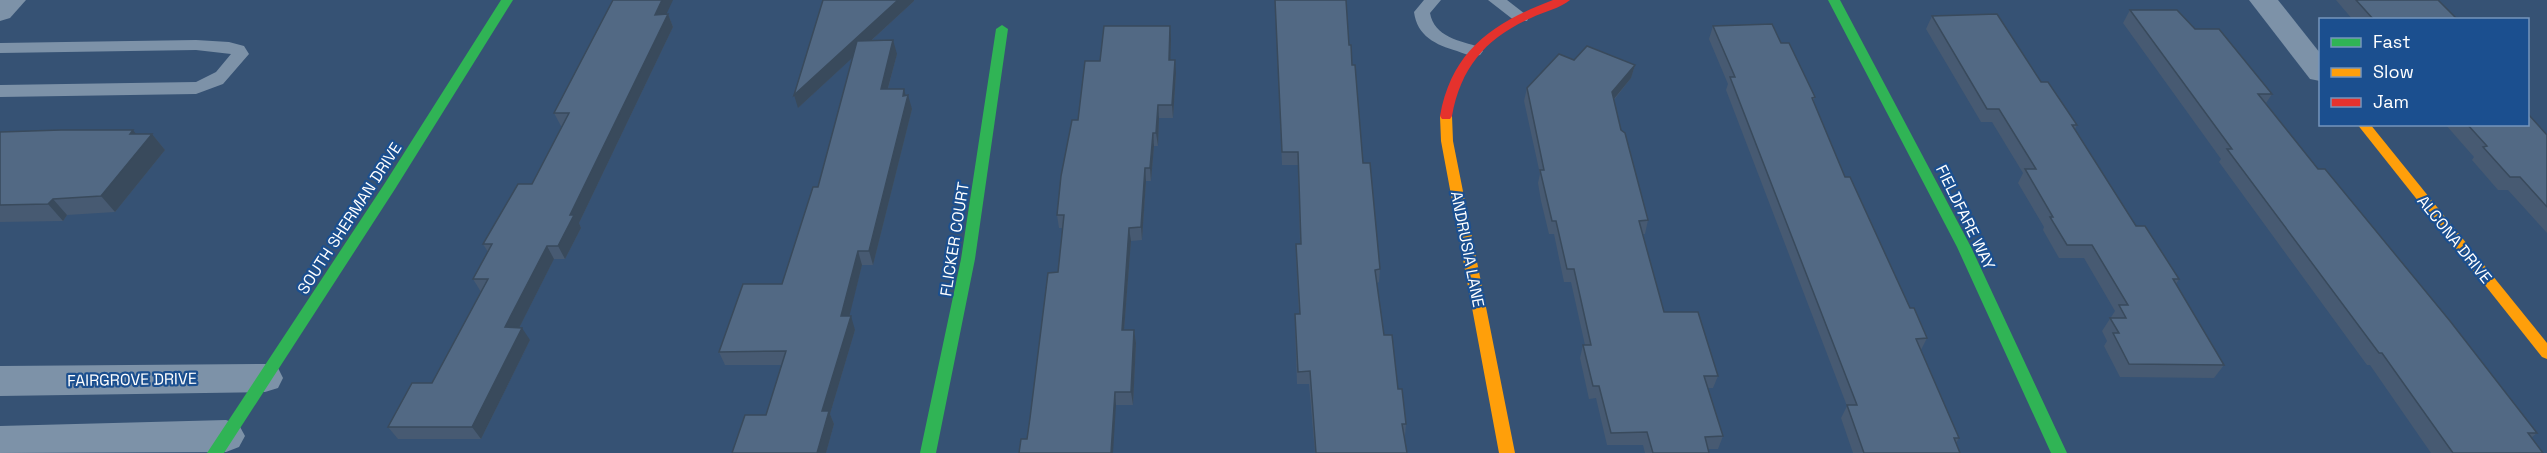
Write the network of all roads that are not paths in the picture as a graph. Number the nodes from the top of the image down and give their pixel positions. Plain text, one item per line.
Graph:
1 (12, 0) edge
2 (507, 0) edge
3 (1433, 0) edge
4 (1496, 0) edge
5 (1564, 0) edge
6 (1834, 0) edge
7 (2263, 0) edge
8 (0, 12) edge
9 (1521, 17) junction
10 (1002, 29) dead end
11 (0, 48) edge
12 (1474, 51) junction
13 (2319, 71) edge
14 (0, 91) edge
15 (2365, 126) edge
16 (2547, 353) edge
17 (264, 378) junction
18 (0, 381) edge
19 (0, 442) edge
20 (221, 444) edge
21 (928, 453) edge
22 (1507, 453) edge
23 (2059, 453) edge

1 - 8 street
2 - 17 street, SOUTH SHERMAN DRIVE
3 - 12 lane
4 - 9 lane
5 - 9 street, ANDRUSIA LANE
6 - 23 street, FIELDFARE WAY
7 - 13 street
9 - 12 street, ANDRUSIA LANE
10 - 21 street, FLICKER COURT
11 - 14 lane
12 - 22 street, ANDRUSIA LANE
15 - 16 street, ALCONA DRIVE
17 - 18 street, FAIRGROVE DRIVE
17 - 20 street, SOUTH SHERMAN DRIVE
19 - 20 street

